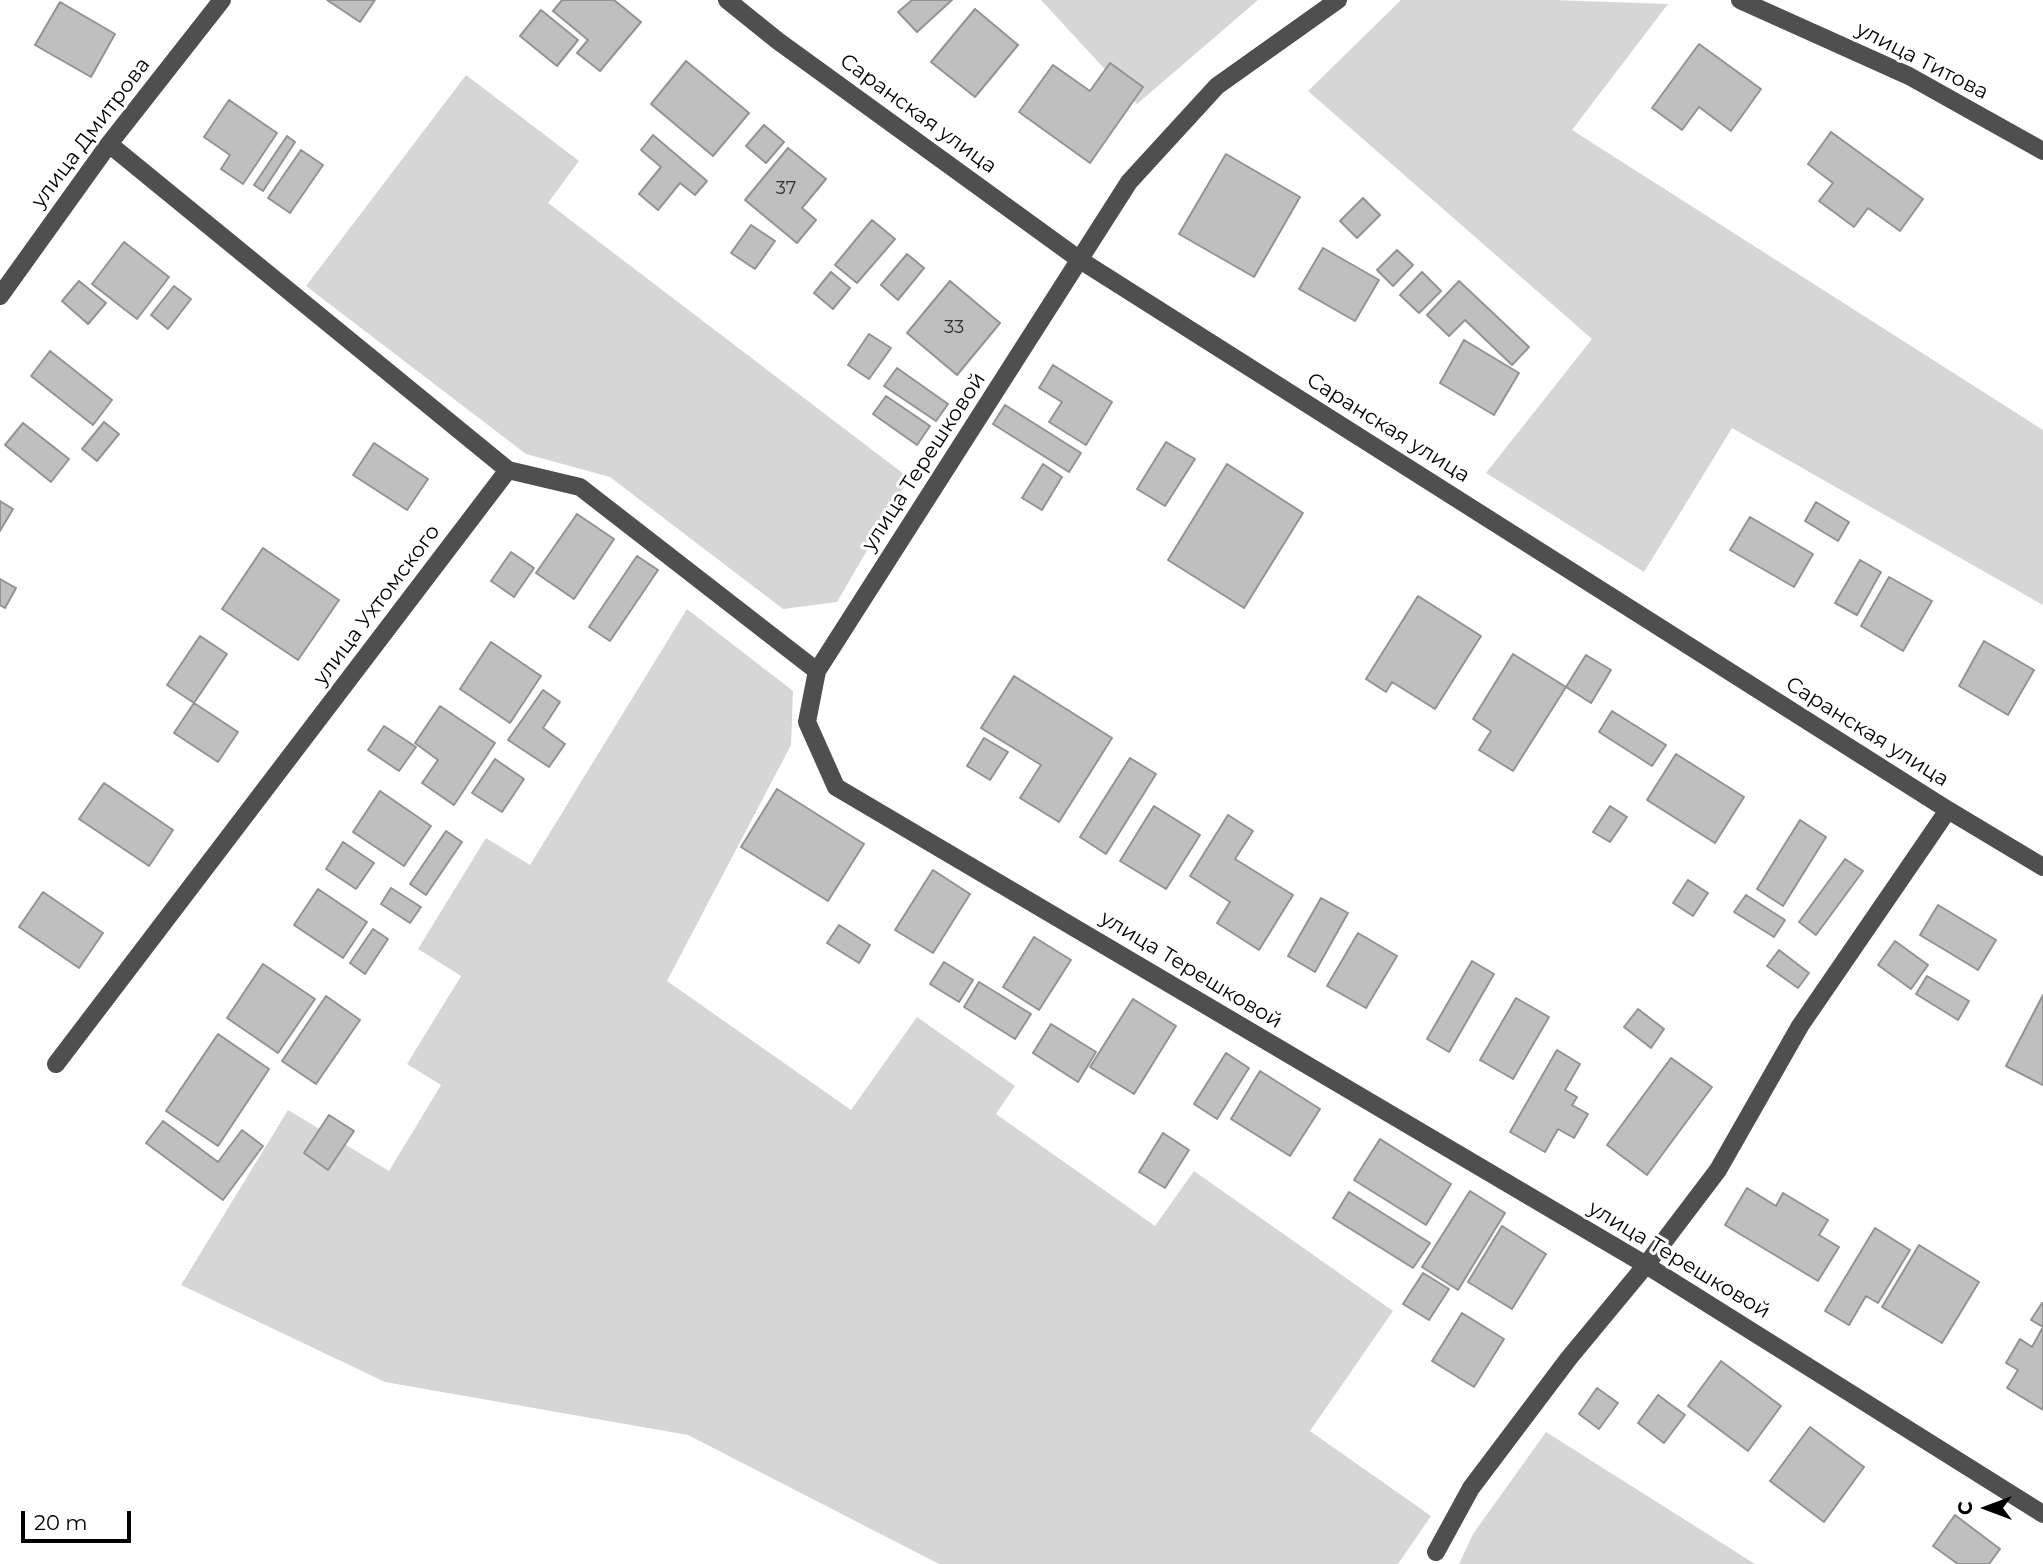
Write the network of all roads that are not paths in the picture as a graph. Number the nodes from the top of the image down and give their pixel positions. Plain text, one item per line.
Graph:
1 (222, 0) edge
2 (727, 0) edge
3 (1338, 0) edge
4 (1740, 0) edge
5 (109, 144) junction
6 (2043, 151) edge
7 (1080, 260) junction
8 (0, 296) edge
9 (508, 470) junction
10 (817, 671) junction
11 (1948, 810) junction
12 (2043, 867) edge
13 (56, 1064) dead end
14 (1646, 1265) junction
15 (2043, 1514) edge
16 (1436, 1552) dead end

1 - 5 street, улица Дмитрова
2 - 7 street, Саранская улица
3 - 7 street, улица Терешковой
4 - 6 street, улица Титова
5 - 8 street, улица Дмитрова
5 - 9 street
7 - 10 street, улица Терешковой
7 - 11 street, Саранская улица
9 - 10 street
9 - 13 street, улица Ухтомского
10 - 14 street, улица Терешковой
11 - 12 street, Саранская улица
11 - 14 street
14 - 15 street, улица Терешковой
14 - 16 street

